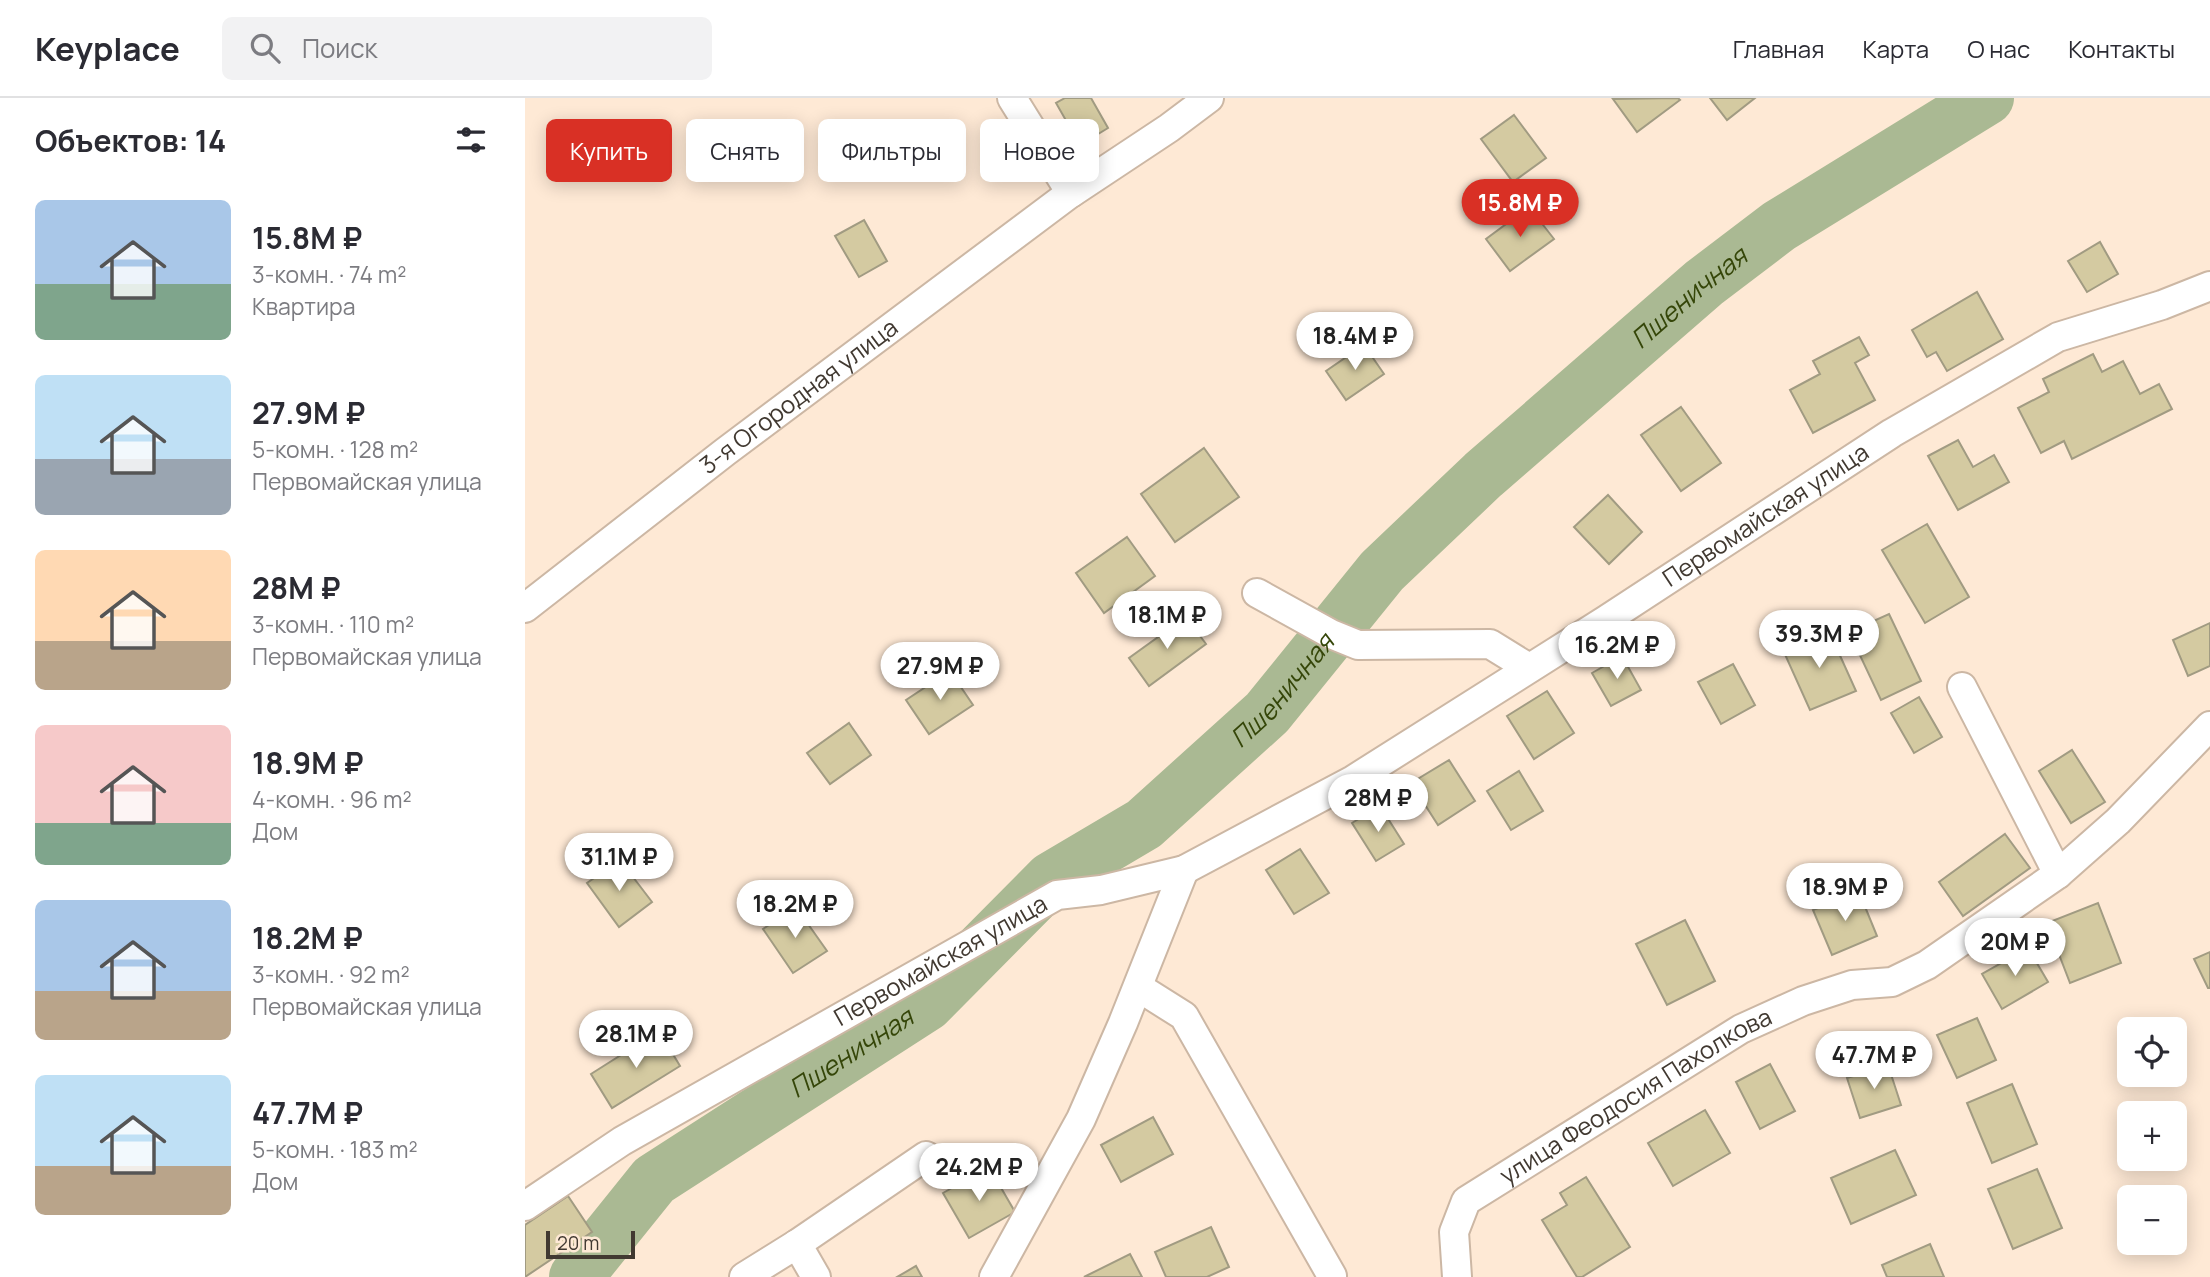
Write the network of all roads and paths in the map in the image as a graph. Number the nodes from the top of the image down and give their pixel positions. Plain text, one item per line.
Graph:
1 (1012, 98) edge
2 (1209, 98) edge
3 (1074, 191) junction
4 (2210, 286) edge
5 (1257, 593) dead end
6 (525, 608) edge
7 (1529, 668) junction
8 (1962, 687) dead end
9 (2210, 726) edge
10 (1184, 870) junction
11 (2058, 874) junction
12 (1138, 987) junction
13 (926, 1156) dead end
14 (525, 1206) edge
15 (797, 1244) junction
16 (1457, 1275) edge
17 (1332, 1276) edge
18 (744, 1277) edge
19 (817, 1277) edge
20 (994, 1277) edge

1 - 3 street
2 - 3 street, 3-я Огородная улица
3 - 6 street, 3-я Огородная улица
4 - 7 street, Первомайская улица
5 - 7 street
7 - 10 street, Первомайская улица
8 - 11 street
9 - 11 street, улица Феодосия Пахолкова
10 - 12 street
10 - 14 street, Первомайская улица
11 - 16 street, улица Феодосия Пахолкова
12 - 17 street
12 - 20 street
13 - 15 street
15 - 18 street
15 - 19 street

